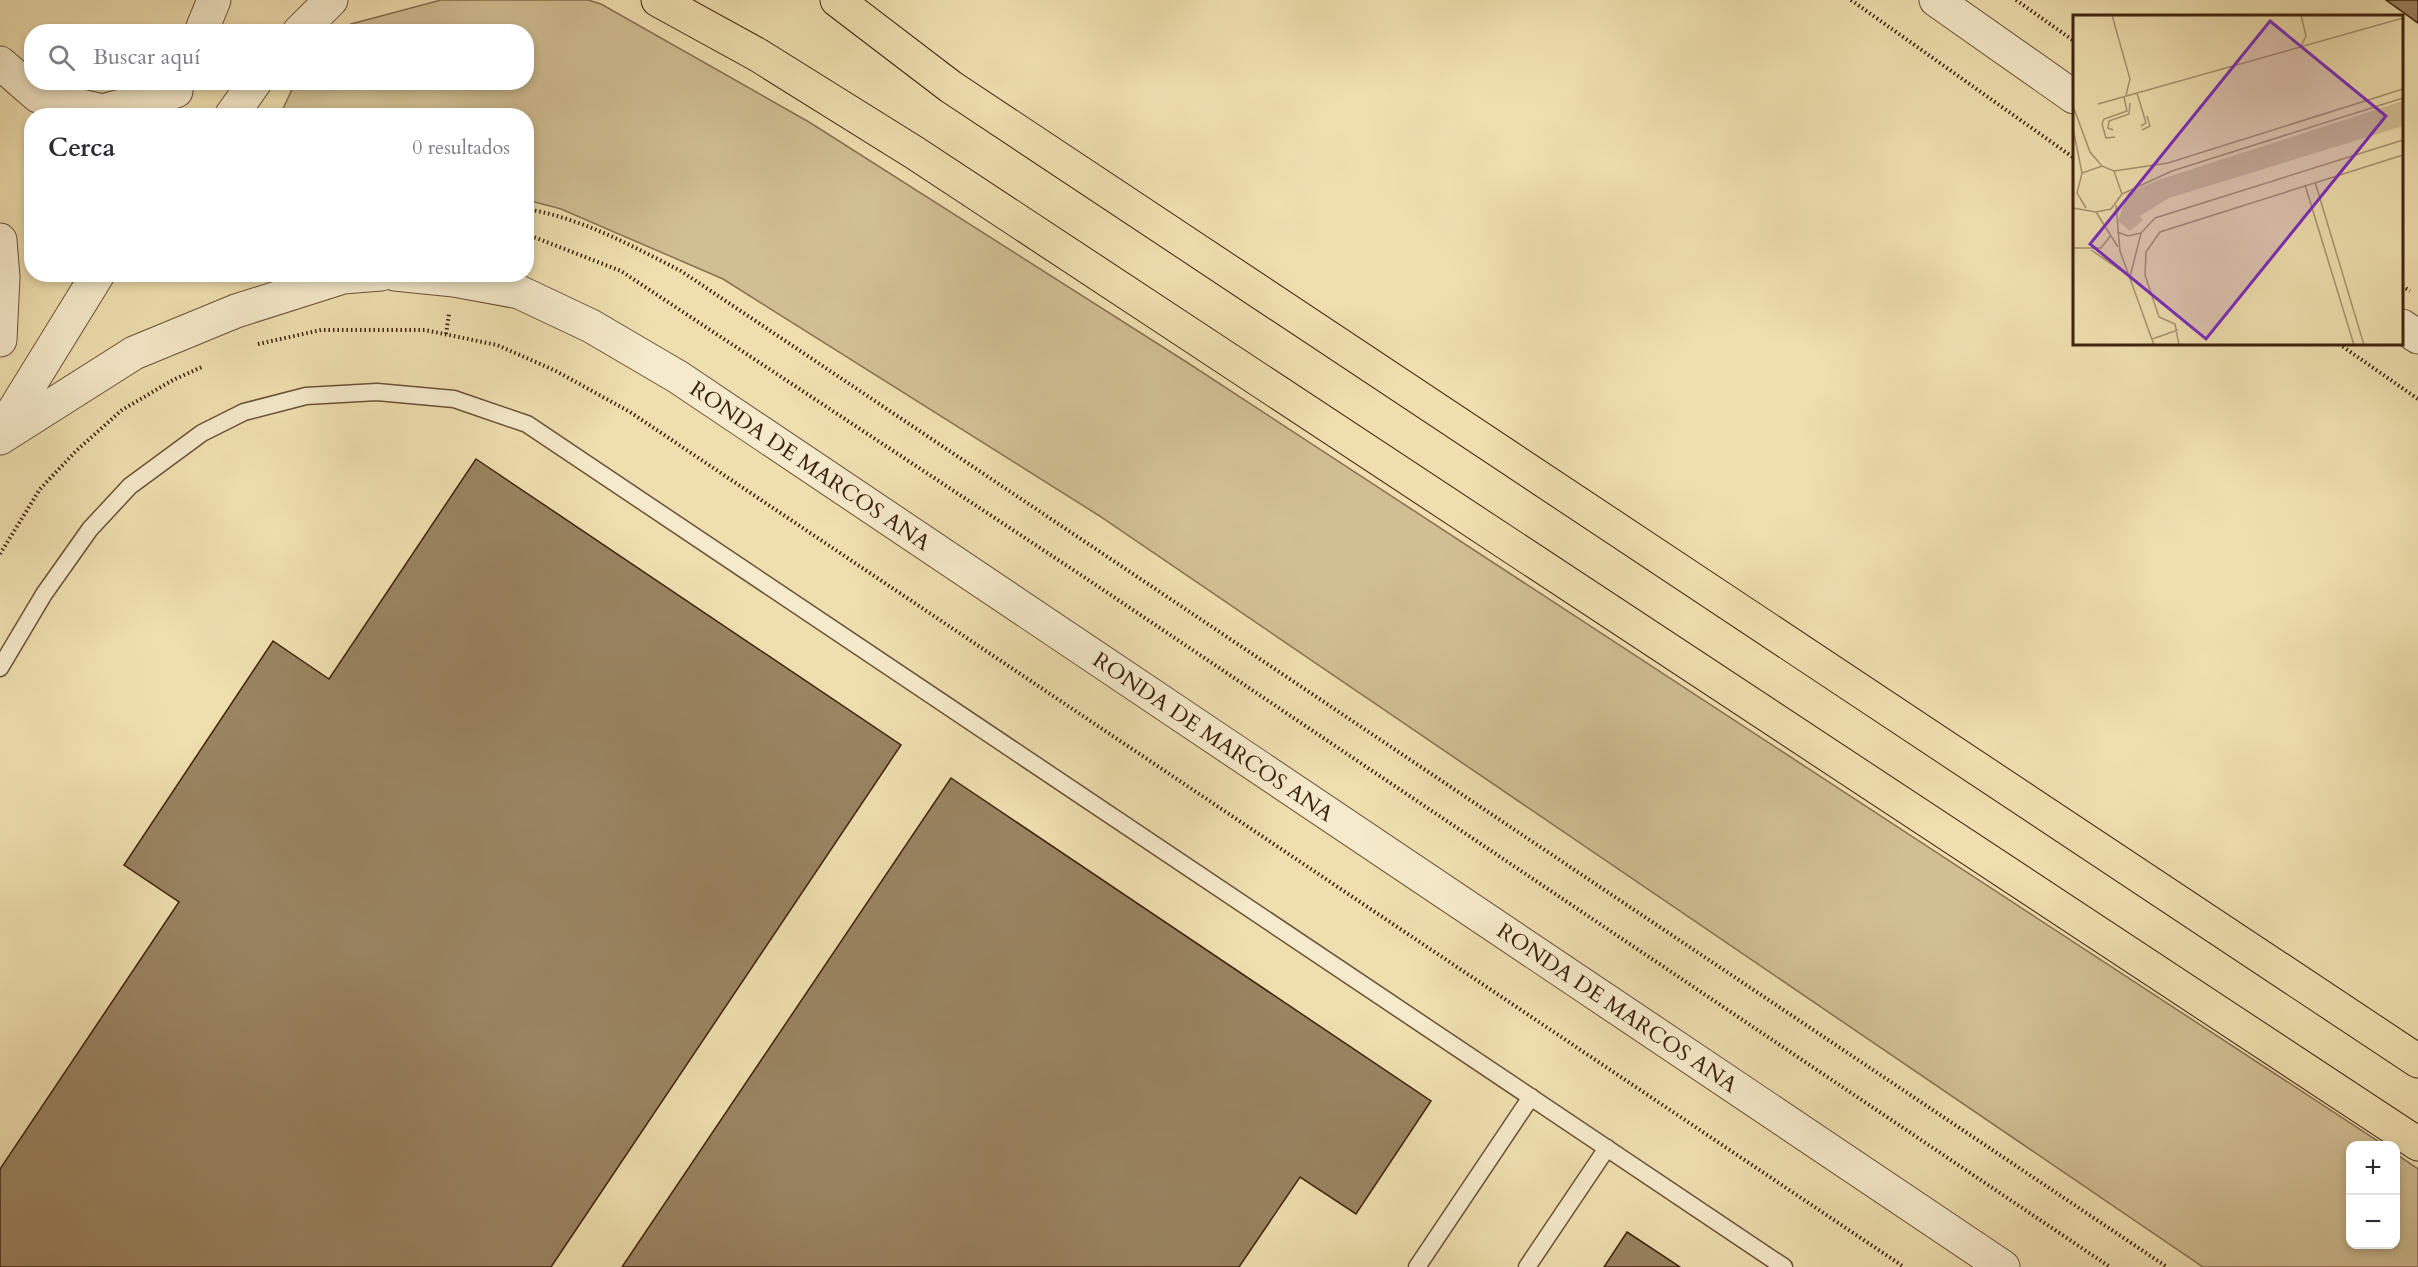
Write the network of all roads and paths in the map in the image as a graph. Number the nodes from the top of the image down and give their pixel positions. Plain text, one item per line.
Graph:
1 (214, 0) edge
2 (331, 0) edge
3 (658, 0) edge
4 (837, 0) edge
5 (1851, 0) edge
6 (1936, 0) edge
7 (2016, 0) edge
8 (204, 24) edge
9 (307, 24) edge
10 (2073, 40) edge
11 (0, 63) edge
12 (24, 84) edge
13 (31, 90) edge
14 (249, 90) edge
15 (174, 96) edge
16 (2073, 96) edge
17 (90, 108) edge
18 (117, 108) edge
19 (237, 108) edge
20 (2073, 157) edge
21 (534, 210) edge
22 (534, 237) edge
23 (0, 240) edge
24 (93, 282) edge
25 (322, 282) edge
26 (465, 282) edge
27 (0, 340) edge
28 (254, 345) dead end
29 (2340, 345) edge
30 (203, 366) dead end
31 (2418, 399) edge
32 (0, 433) edge
33 (0, 438) edge
34 (0, 554) edge
35 (0, 668) edge
36 (2418, 1061) edge
37 (1531, 1097) junction
38 (2418, 1144) edge
39 (1607, 1148) junction
40 (1417, 1267) edge
41 (1527, 1267) edge
42 (1784, 1267) edge
43 (1904, 1267) edge
44 (2002, 1267) edge
45 (2110, 1267) edge
46 (2167, 1267) edge

1 - 8 street
2 - 9 street
3 - 38 main road
4 - 36 main road
5 - 20 path
6 - 16 street
7 - 10 path
11 - 12 street
13 - 17 street
14 - 19 street
15 - 18 street
21 - 46 path
22 - 45 path
23 - 27 street
24 - 32 street
25 - 33 street
26 - 44 street, RONDA DE MARCOS ANA
28 - 43 path
29 - 31 path
30 - 34 path
35 - 37 lane
37 - 39 lane
37 - 40 lane
39 - 41 lane
39 - 42 lane

